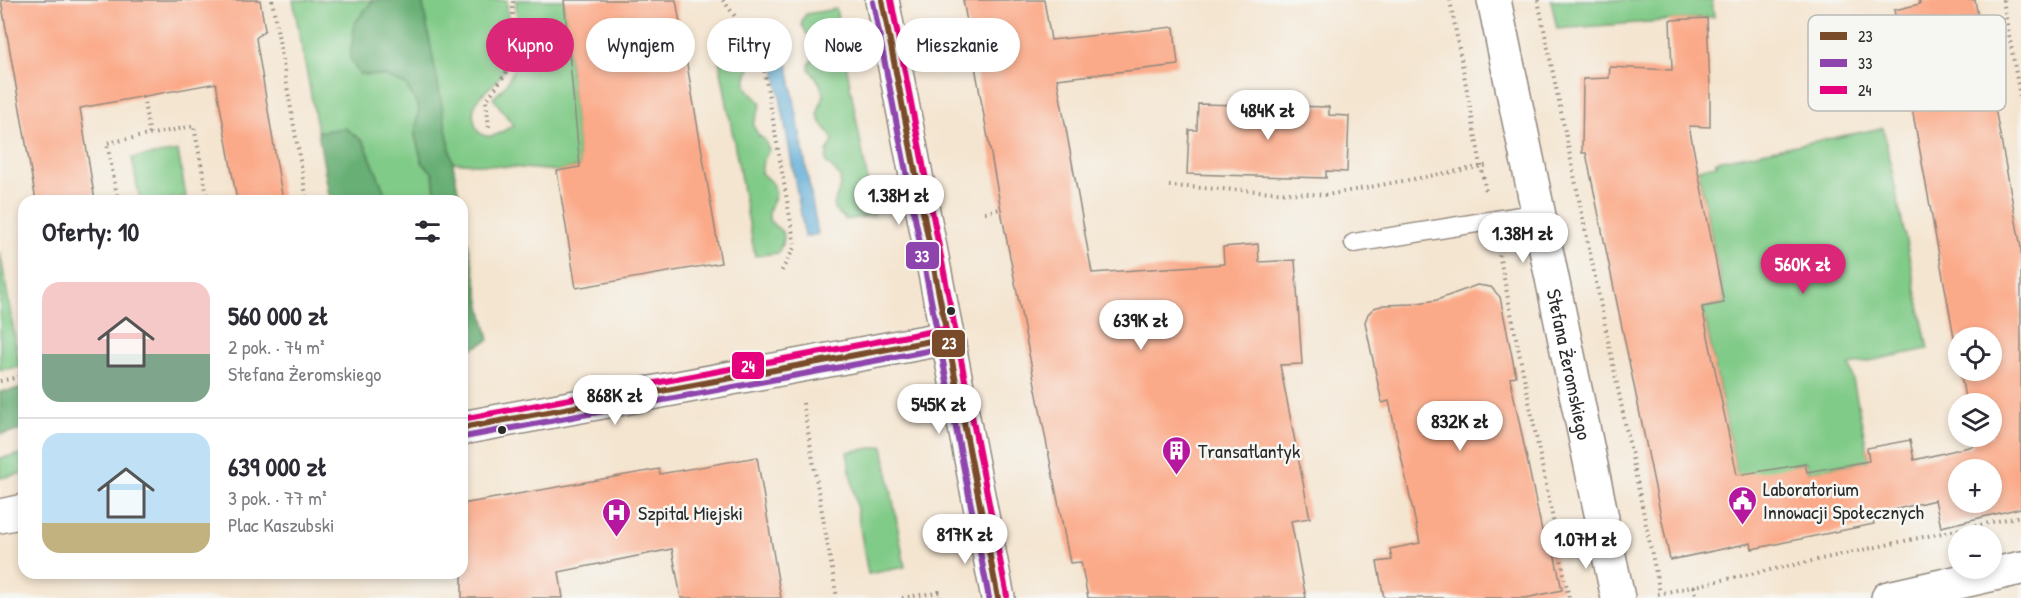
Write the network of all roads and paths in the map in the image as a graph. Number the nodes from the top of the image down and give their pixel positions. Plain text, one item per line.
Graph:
1 (272, 0) edge
2 (513, 0) edge
3 (723, 0) edge
4 (882, 0) edge
5 (1450, 0) edge
6 (1494, 0) edge
7 (1538, 0) edge
8 (2003, 0) edge
9 (2006, 15) edge
10 (2006, 17) edge
11 (143, 97) dead end
12 (2021, 102) edge
13 (489, 127) dead end
14 (150, 136) junction
15 (1527, 158) junction
16 (1481, 167) junction
17 (1169, 186) dead end
18 (117, 195) edge
19 (207, 195) edge
20 (306, 195) edge
21 (1001, 209) dead end
22 (985, 212) dead end
23 (1539, 213) junction
24 (1492, 220) junction
25 (1354, 243) dead end
26 (780, 274) dead end
27 (947, 338) junction
28 (18, 377) edge
29 (0, 381) edge
30 (802, 399) dead end
31 (468, 427) edge
32 (18, 512) edge
33 (0, 516) edge
34 (2021, 516) edge
35 (2021, 568) edge
36 (1694, 586) junction
37 (1660, 593) junction
38 (1634, 597) edge
39 (837, 598) edge
40 (902, 598) edge
41 (940, 598) edge
42 (998, 598) edge
43 (1569, 598) edge
44 (1697, 598) edge
45 (1888, 598) edge

1 - 20 path
2 - 13 path
3 - 26 path
4 - 27 street
5 - 16 path
6 - 15 street, Stefana Żeromskiego
7 - 37 path
8 - 9 path
10 - 12 path
11 - 14 path
14 - 18 path
14 - 19 path
15 - 16 path
15 - 23 street, Stefana Żeromskiego
16 - 17 path
16 - 24 path
21 - 22 path
23 - 24 lane
23 - 38 street, Stefana Żeromskiego
24 - 25 lane
24 - 43 path
27 - 31 street
27 - 42 street
28 - 29 path
30 - 39 path
32 - 33 street
34 - 36 path
35 - 45 street
36 - 37 path
36 - 44 path
37 - 38 path
40 - 41 path

